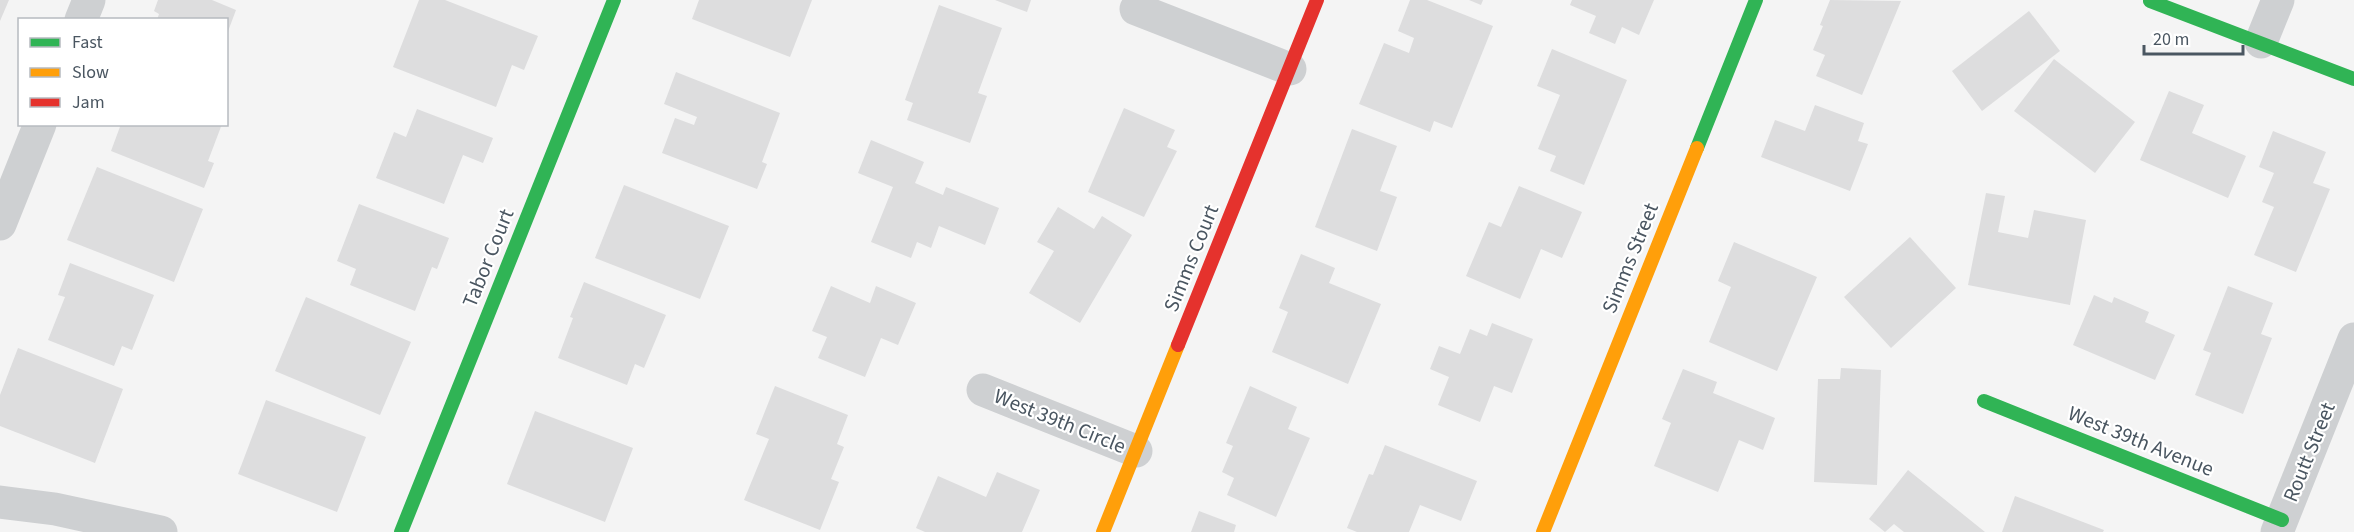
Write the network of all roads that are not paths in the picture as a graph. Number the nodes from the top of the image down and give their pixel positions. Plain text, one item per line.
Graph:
1 (89, 0) edge
2 (614, 0) edge
3 (1317, 0) edge
4 (1756, 0) edge
5 (2278, 0) edge
6 (2150, 1) edge
7 (1136, 9) dead end
8 (82, 18) edge
9 (2261, 42) junction
10 (1290, 69) junction
11 (2354, 80) edge
12 (39, 126) edge
13 (0, 225) edge
14 (2354, 339) edge
15 (983, 390) dead end
16 (1984, 401) dead end
17 (1136, 451) junction
18 (0, 502) edge
19 (2279, 526) edge
20 (161, 532) edge
21 (401, 532) edge
22 (1103, 532) edge
23 (1543, 532) edge

1 - 8 street
2 - 21 street, Tabor Court
3 - 10 street, Simms Court
4 - 23 street, Simms Street
5 - 9 street
6 - 9 street
7 - 10 street
9 - 11 street
10 - 17 street, Simms Court
12 - 13 street
14 - 19 street, Routt Street
15 - 17 street, West 39th Circle
16 - 19 street, West 39th Avenue
17 - 22 street, Simms Court
18 - 20 street

